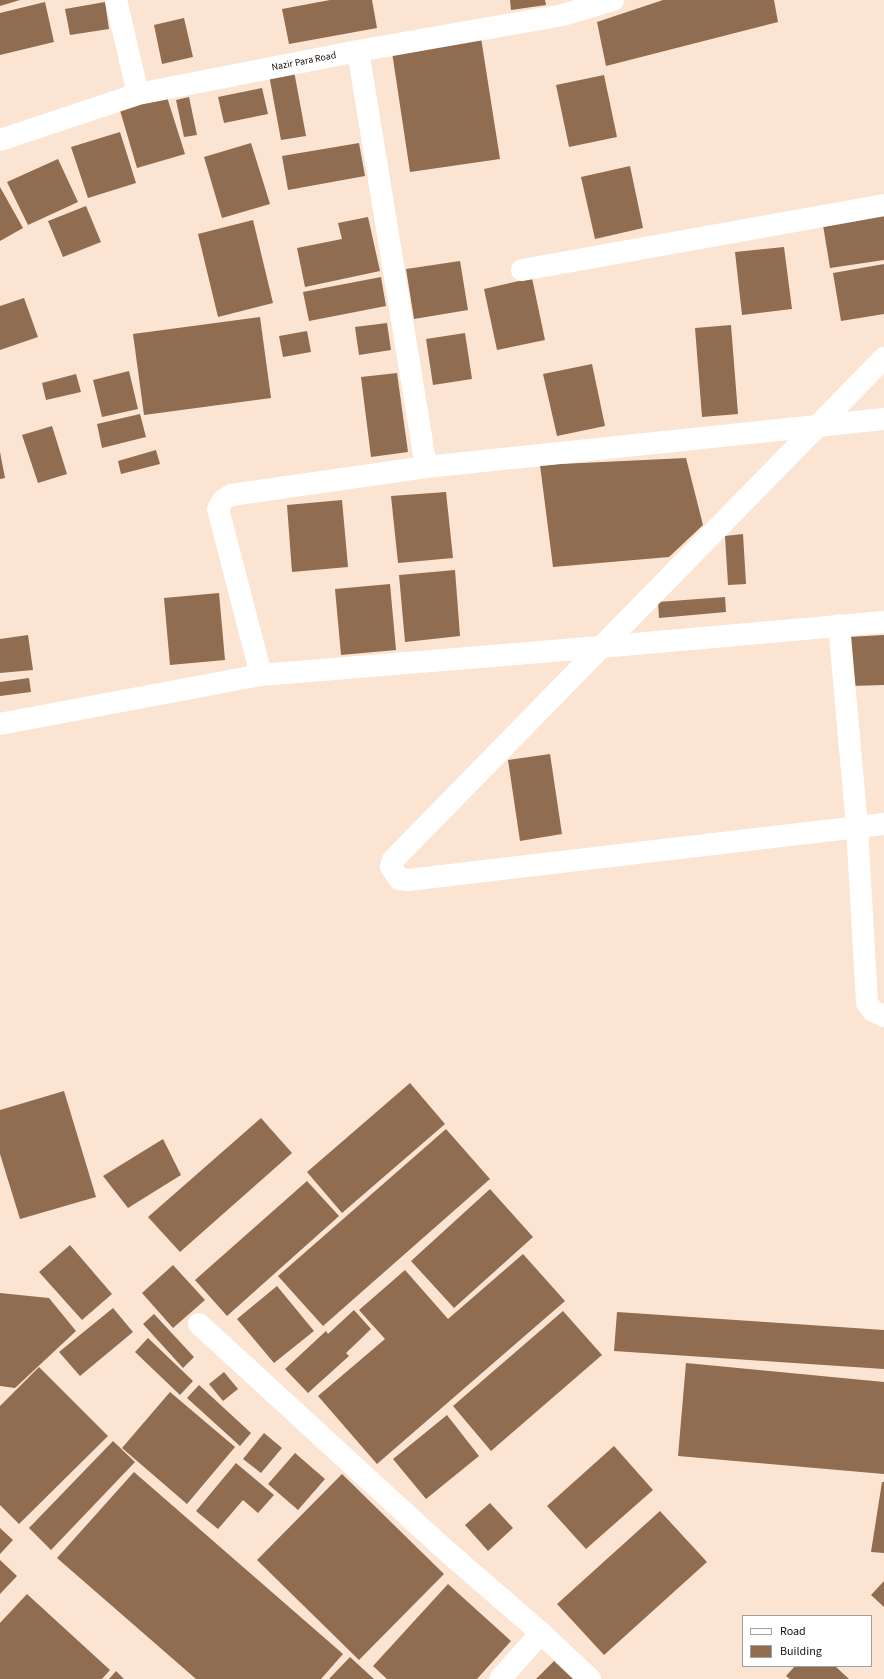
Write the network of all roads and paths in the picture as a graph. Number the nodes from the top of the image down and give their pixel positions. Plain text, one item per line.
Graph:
1 (116, 0) edge
2 (613, 0) edge
3 (358, 52) junction
4 (138, 94) junction
5 (0, 140) edge
6 (884, 205) edge
7 (522, 270) dead end
8 (884, 358) edge
9 (884, 419) edge
10 (818, 426) junction
11 (426, 467) junction
12 (884, 622) edge
13 (839, 625) junction
14 (601, 647) junction
15 (261, 674) junction
16 (0, 724) edge
17 (884, 824) edge
18 (857, 827) junction
19 (884, 1016) edge
20 (198, 1324) dead end
21 (541, 1633) junction
22 (500, 1679) edge
23 (590, 1679) edge

1 - 4 street
2 - 3 street, Nazir Para Road
3 - 4 street, Nazir Para Road
3 - 11 street
4 - 5 street, Nazir Para Road
6 - 7 street
8 - 10 street
9 - 10 street
10 - 11 street
10 - 14 street
11 - 15 street
12 - 13 street
13 - 14 street
13 - 18 street
14 - 15 street
14 - 18 street
15 - 16 street
17 - 18 street
18 - 19 street
20 - 21 street
21 - 22 street
21 - 23 street

